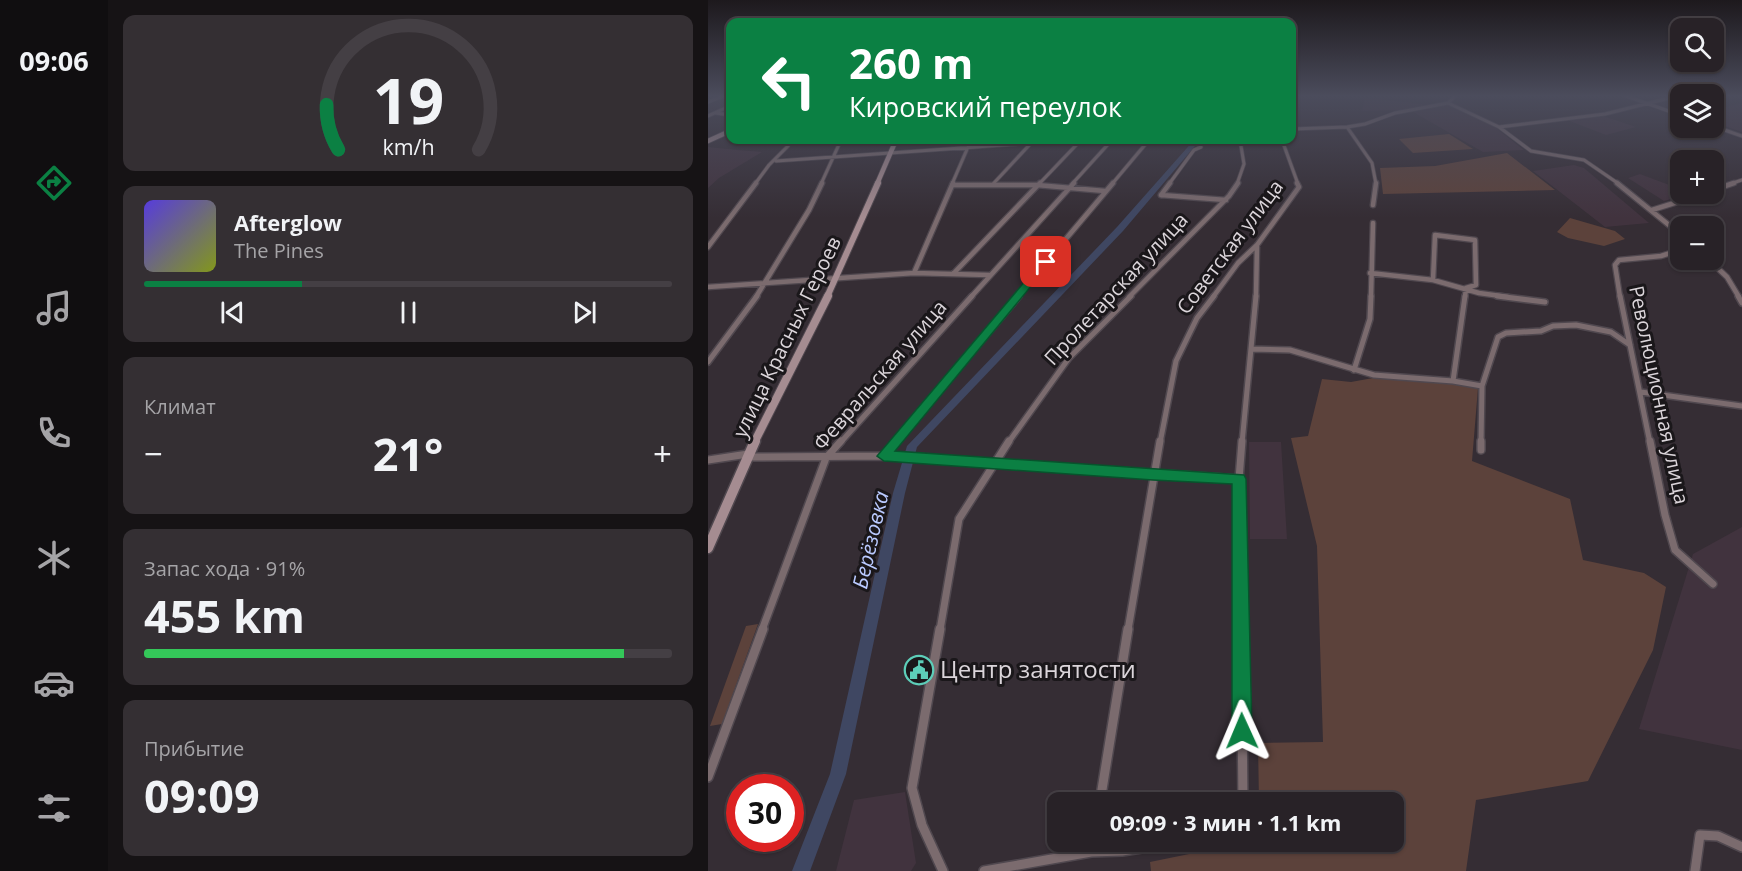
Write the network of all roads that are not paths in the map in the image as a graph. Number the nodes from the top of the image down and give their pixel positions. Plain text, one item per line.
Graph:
1 (1354, 137) edge
2 (1511, 137) edge
3 (839, 144) edge
4 (894, 144) edge
5 (994, 144) edge
6 (1030, 144) edge
7 (1077, 144) edge
8 (1108, 144) edge
9 (1146, 144) edge
10 (1241, 144) edge
11 (1283, 144) edge
12 (788, 146) dead end
13 (968, 146) junction
14 (1201, 147) dead end
15 (891, 152) junction
16 (834, 155) junction
17 (776, 160) junction
18 (1742, 180) edge
19 (952, 184) junction
20 (993, 184) junction
21 (1037, 185) junction
22 (1724, 186) edge
23 (1067, 188) junction
24 (1105, 191) junction
25 (1226, 200) junction
26 (1671, 204) edge
27 (1373, 205) dead end
28 (1652, 210) junction
29 (1373, 223) dead end
30 (1670, 225) edge
31 (1257, 245) junction
32 (708, 248) edge
33 (1670, 253) edge
34 (1720, 270) edge
35 (914, 273) junction
36 (953, 273) junction
37 (1370, 273) junction
38 (990, 275) junction
39 (836, 279) junction
40 (1433, 280) junction
41 (766, 283) junction
42 (708, 287) edge
43 (1466, 288) junction
44 (1545, 302) dead end
45 (1742, 303) edge
46 (1630, 346) junction
47 (1251, 349) junction
48 (708, 362) edge
49 (1354, 370) junction
50 (1453, 381) junction
51 (1482, 386) junction
52 (1641, 392) junction
53 (1742, 406) edge
54 (1481, 450) dead end
55 (748, 454) junction
56 (884, 456) junction
57 (826, 458) junction
58 (708, 460) edge
59 (994, 462) junction
60 (1153, 475) junction
61 (1239, 479) junction
62 (708, 548) edge
63 (1713, 584) dead end
64 (708, 777) edge
65 (1102, 792) edge
66 (1243, 792) edge
67 (1742, 847) edge
68 (1070, 852) edge
69 (944, 871) edge
70 (984, 871) edge
71 (1695, 871) edge

1 - 27 street
2 - 28 street
3 - 16 street
4 - 15 main road, улица Красных Героев
5 - 13 street
6 - 20 street
7 - 21 street
8 - 23 street, Февральская улица
9 - 24 street
10 - 25 street, Пролетарская улица
11 - 31 street, Советская улица
12 - 17 street
13 - 15 street
13 - 19 street
14 - 25 street
15 - 16 street
15 - 39 main road, улица Красных Героев
16 - 17 street
16 - 41 street
17 - 32 street
18 - 22 street
19 - 20 street
19 - 35 street
20 - 21 street
21 - 23 street
21 - 36 street
23 - 24 street
23 - 38 street, Февральская улица
24 - 56 street
25 - 59 street, Пролетарская улица
26 - 28 street
28 - 30 street
29 - 37 street
31 - 47 street
31 - 60 street, Советская улица
33 - 46 street, Революционная улица
34 - 45 street
35 - 36 street
35 - 39 street
36 - 38 street
37 - 40 street
37 - 49 street
38 - 57 street, Февральская улица
39 - 41 street
39 - 55 main road, улица Красных Героев
40 - 43 street
40 - 43 street
41 - 42 street
41 - 48 street
43 - 44 street
43 - 50 street
46 - 51 street
46 - 52 street, Революционная улица
47 - 49 street
47 - 61 street
49 - 50 street
50 - 51 street
51 - 54 street
52 - 53 street
52 - 63 street, Революционная улица
55 - 57 street
55 - 58 street
55 - 62 main road, улица Красных Героев
56 - 57 street
56 - 59 street
57 - 64 street, Февральская улица
59 - 60 street
59 - 69 street, Пролетарская улица
60 - 61 street
60 - 65 street, Советская улица
61 - 66 street
67 - 71 street
68 - 70 street

